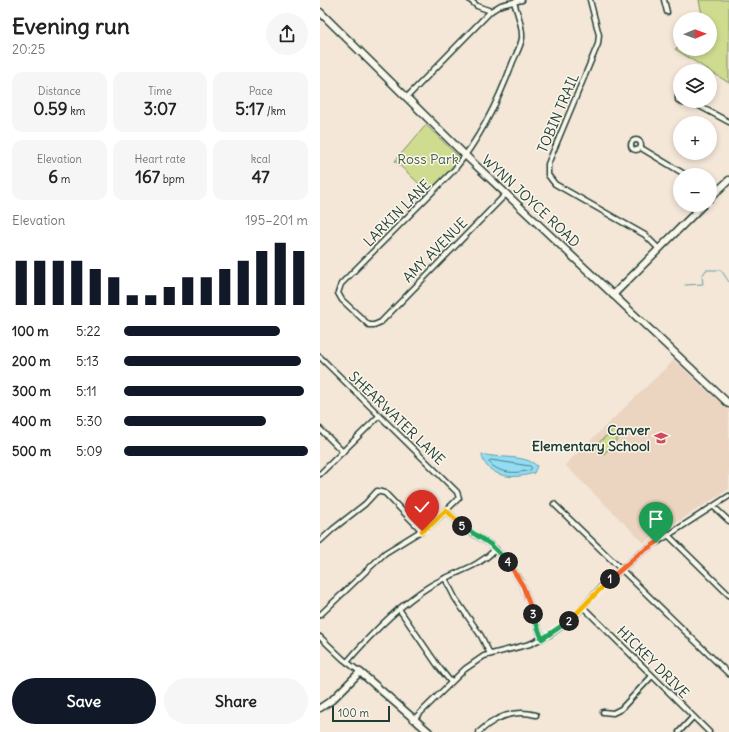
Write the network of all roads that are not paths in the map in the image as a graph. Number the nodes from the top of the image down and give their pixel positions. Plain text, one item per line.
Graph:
1 (470, 0) edge
2 (522, 0) edge
3 (590, 0) edge
4 (664, 0) edge
5 (514, 2) junction
6 (491, 11) junction
7 (320, 12) edge
8 (667, 12) dead end
9 (407, 97) junction
10 (702, 108) edge
11 (729, 122) edge
12 (640, 148) dead end
13 (466, 156) junction
14 (674, 168) edge
15 (729, 180) edge
16 (717, 191) edge
17 (506, 194) junction
18 (696, 212) edge
19 (659, 249) junction
20 (613, 294) junction
21 (381, 322) joint
22 (320, 357) edge
23 (729, 404) edge
24 (379, 416) junction
25 (320, 429) edge
26 (343, 452) junction
27 (320, 474) edge
28 (729, 496) edge
29 (554, 504) dead end
30 (714, 507) junction
31 (446, 510) junction
32 (729, 521) edge
33 (422, 531) junction
34 (668, 535) junction
35 (320, 541) edge
36 (496, 549) junction
37 (622, 569) junction
38 (445, 578) junction
39 (729, 595) edge
40 (583, 607) junction
41 (399, 609) junction
42 (320, 615) edge
43 (320, 636) edge
44 (542, 639) junction
45 (490, 654) junction
46 (347, 662) junction
47 (360, 672) junction
48 (729, 674) edge
49 (652, 676) junction
50 (450, 681) junction
51 (320, 708) edge
52 (603, 712) dead end
53 (536, 715) dead end
54 (693, 717) junction
55 (413, 720) junction
56 (429, 732) edge
57 (479, 732) edge
58 (679, 732) edge
59 (709, 732) edge

1 - 6 street
2 - 5 street
3 - 19 street, TOBIN TRAIL
4 - 8 street
5 - 6 street
5 - 13 street, LARKIN LANE
6 - 9 street
7 - 9 street, WYNN JOYCE ROAD
9 - 13 street, WYNN JOYCE ROAD
10 - 11 street
12 - 14 street
13 - 17 street, WYNN JOYCE ROAD
13 - 21 street, LARKIN LANE
15 - 16 street
17 - 20 street, WYNN JOYCE ROAD
17 - 21 street, AMY AVENUE
18 - 19 street
19 - 20 street
20 - 23 street, WYNN JOYCE ROAD
22 - 24 street, SHEARWATER LANE
24 - 26 street
24 - 31 street, SHEARWATER LANE
25 - 26 street
26 - 27 street
28 - 30 street
29 - 37 street
30 - 32 street
30 - 34 street
31 - 33 street
31 - 36 street
33 - 35 street
33 - 42 street
34 - 37 street
34 - 39 street
36 - 38 street
36 - 44 street
37 - 40 street
37 - 48 street
38 - 41 street
38 - 45 street
40 - 44 street
40 - 49 street, HICKEY DRIVE
41 - 46 street
41 - 50 street
43 - 46 street
44 - 45 street
45 - 50 street
46 - 47 street
47 - 51 street
47 - 55 street
49 - 52 street
49 - 54 street, HICKEY DRIVE
50 - 55 street
53 - 57 street
54 - 58 street
54 - 59 street, HICKEY DRIVE
55 - 56 street

